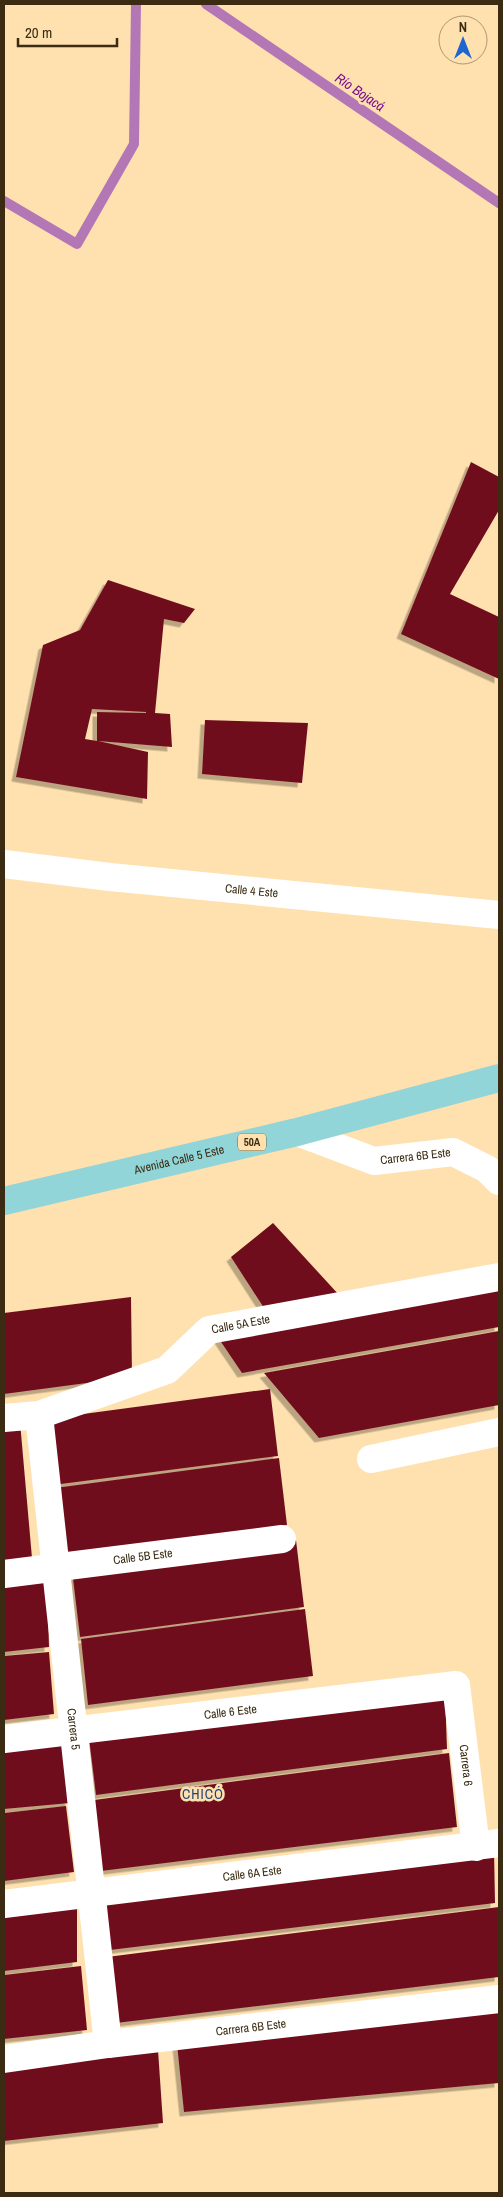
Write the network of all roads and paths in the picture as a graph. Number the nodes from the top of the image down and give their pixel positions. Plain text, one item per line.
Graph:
1 (4, 864) edge
2 (499, 915) edge
3 (499, 1078) edge
4 (297, 1132) junction
5 (499, 1181) edge
6 (4, 1201) edge
7 (499, 1277) edge
8 (39, 1415) junction
9 (4, 1418) edge
10 (499, 1432) edge
11 (370, 1459) dead end
12 (282, 1539) dead end
13 (56, 1568) junction
14 (4, 1574) edge
15 (456, 1685) joint
16 (74, 1731) junction
17 (4, 1739) edge
18 (488, 1845) edge
19 (91, 1893) junction
20 (4, 1904) edge
21 (499, 1999) edge
22 (108, 2044) junction
23 (4, 2059) edge

1 - 2 street, Calle 4 Este
3 - 4 main road, Avenida Calle 5 Este / 50A
4 - 5 street, Carrera 6B Este
4 - 6 main road, Avenida Calle 5 Este / 50A
7 - 8 street, Calle 5A Este
8 - 9 street, Calle 5A Este
8 - 13 street, Carrera 5
10 - 11 street
12 - 13 street, Calle 5B Este
13 - 14 street, Calle 5B Este
13 - 16 street, Carrera 5
15 - 16 street, Calle 6 Este
15 - 18 street, Carrera 6
16 - 17 street, Calle 6 Este
16 - 19 street, Carrera 5
18 - 19 street, Calle 6A Este
19 - 20 street, Calle 6A Este
19 - 22 street, Carrera 5
21 - 22 street, Carrera 6B Este
22 - 23 street, Carrera 6B Este

